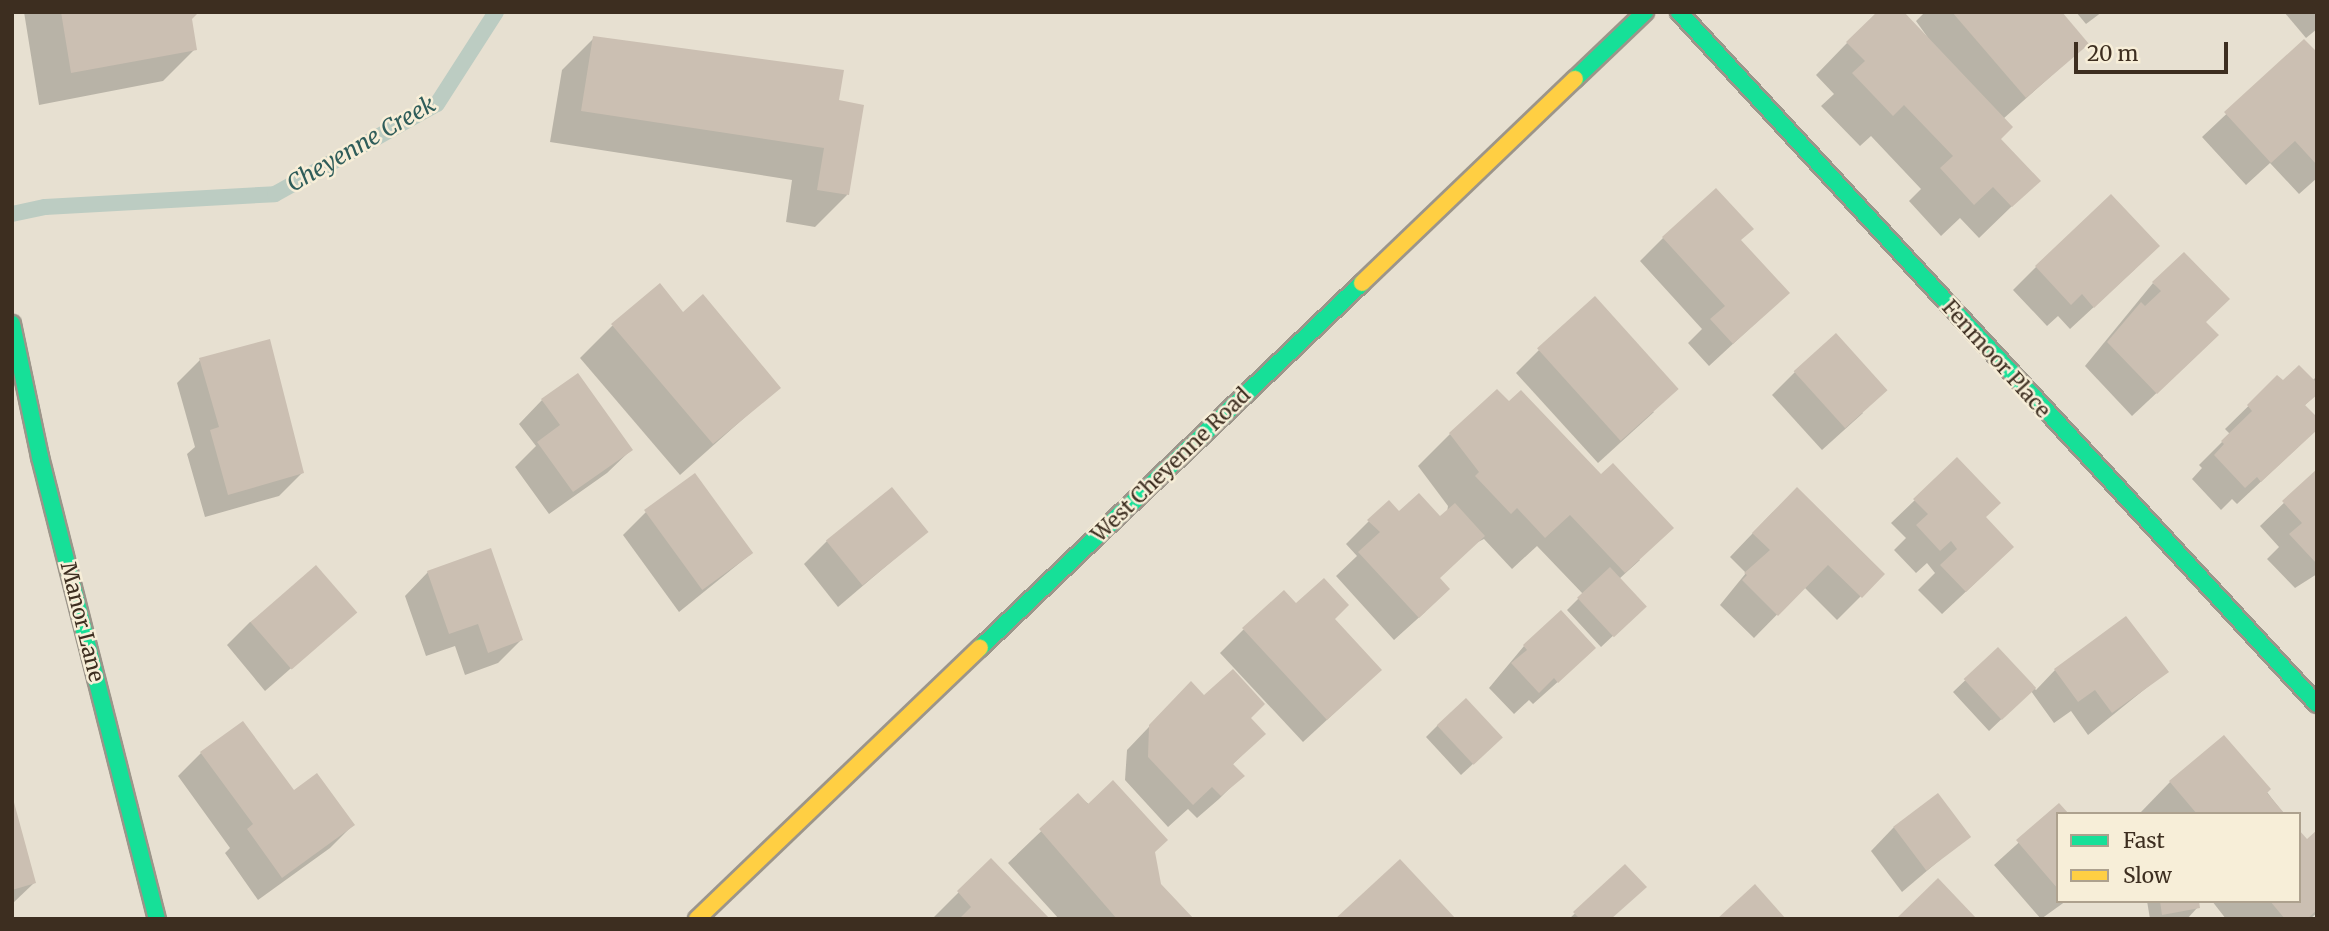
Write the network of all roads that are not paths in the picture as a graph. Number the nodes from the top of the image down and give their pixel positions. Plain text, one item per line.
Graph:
1 (1645, 12) edge
2 (1679, 12) edge
3 (12, 324) edge
4 (2317, 704) edge
5 (157, 919) edge
6 (697, 919) edge

1 - 6 street, West Cheyenne Road
2 - 4 street, Fenmoor Place
3 - 5 street, Manor Lane

